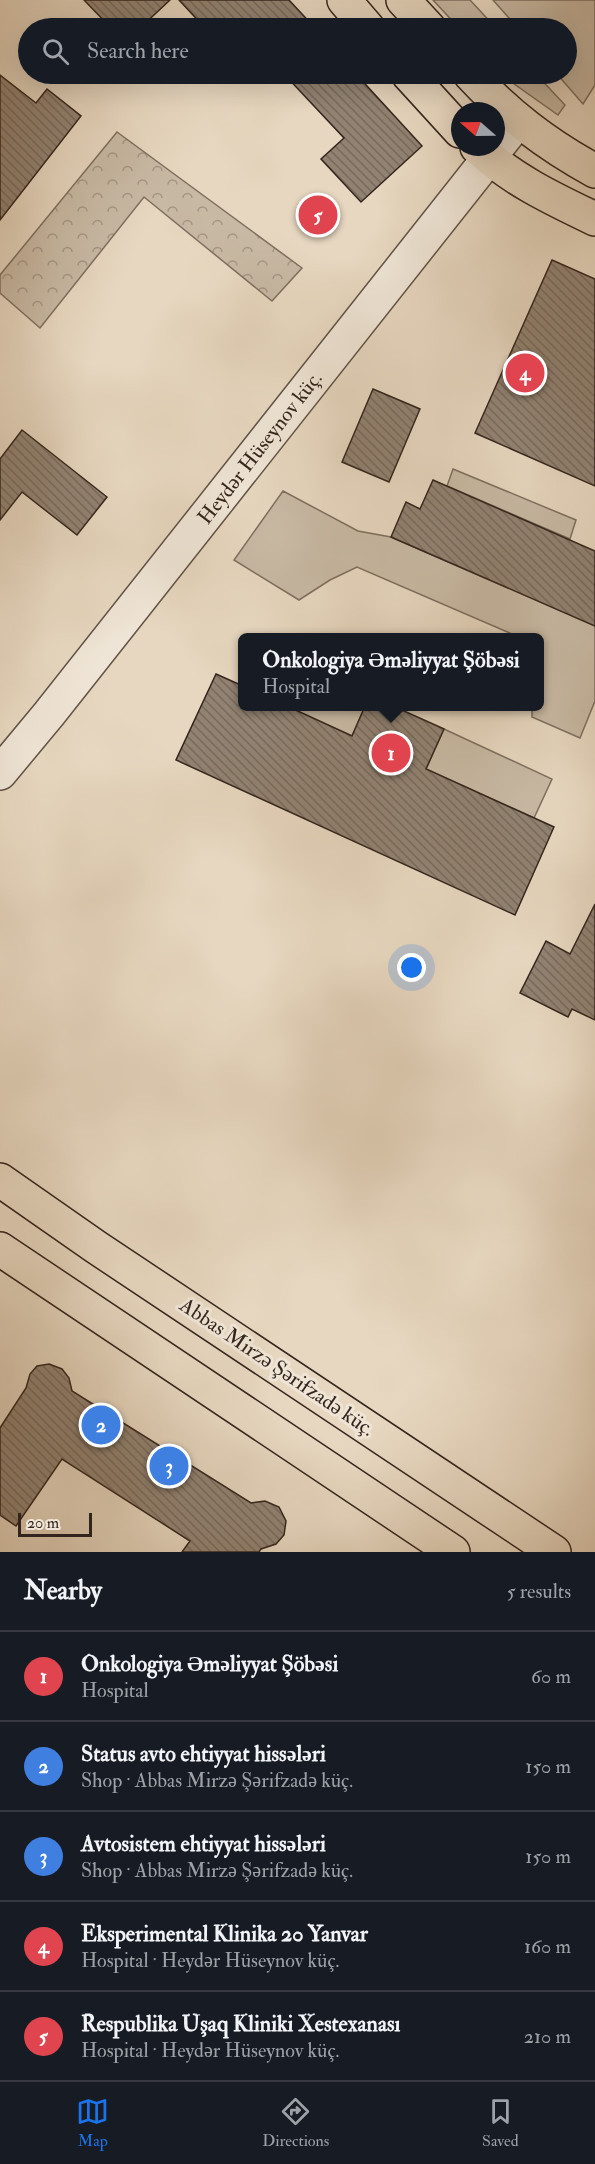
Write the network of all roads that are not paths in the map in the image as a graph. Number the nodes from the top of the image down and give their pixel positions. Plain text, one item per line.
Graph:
1 (344, 0) edge
2 (403, 0) edge
3 (360, 18) edge
4 (420, 18) edge
5 (425, 84) edge
6 (456, 102) edge
7 (505, 118) edge
8 (518, 121) junction
9 (505, 133) edge
10 (480, 156) edge
11 (489, 156) edge
12 (595, 171) edge
13 (595, 219) edge
14 (0, 773) edge
15 (0, 1180) edge
16 (0, 1248) edge
17 (453, 1552) edge
18 (554, 1552) edge

1 - 3 main road
2 - 4 main road
5 - 6 main road
7 - 8 main road
8 - 9 street, Heydər Hüseynov küç.
8 - 12 main road
10 - 14 street, Heydər Hüseynov küç.
11 - 13 main road
15 - 18 main road, Abbas Mirzə Şərifzadə küç.
16 - 17 main road

